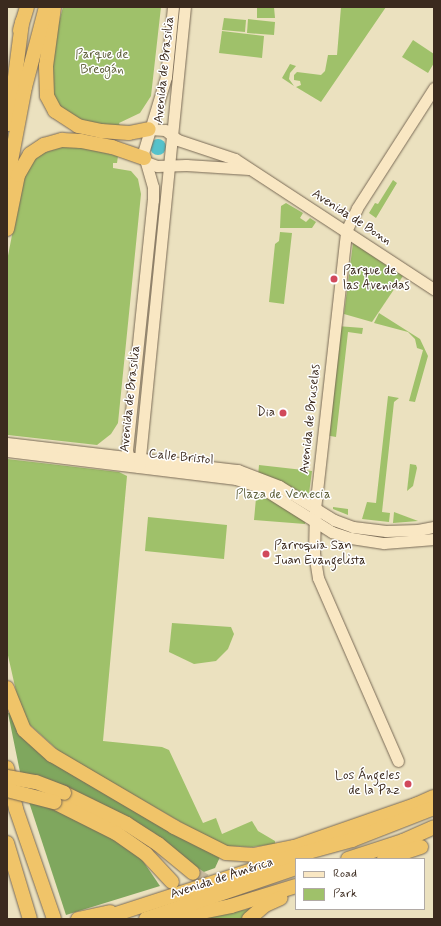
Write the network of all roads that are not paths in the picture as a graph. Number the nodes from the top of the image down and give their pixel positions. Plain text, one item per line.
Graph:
1 (27, 7) edge
2 (46, 7) edge
3 (54, 7) edge
4 (173, 7) edge
5 (185, 7) edge
6 (22, 22) junction
7 (7, 81) edge
8 (434, 88) edge
9 (149, 129) junction
10 (7, 136) edge
11 (172, 137) junction
12 (145, 160) junction
13 (170, 165) junction
14 (253, 171) junction
15 (7, 182) edge
16 (7, 229) edge
17 (346, 231) junction
18 (434, 289) edge
19 (8, 447) edge
20 (135, 461) junction
21 (316, 509) junction
22 (315, 521) junction
23 (434, 527) edge
24 (434, 539) edge
25 (7, 688) edge
26 (398, 761) dead end
27 (7, 768) edge
28 (7, 777) edge
29 (7, 790) edge
30 (59, 797) junction
31 (434, 797) edge
32 (418, 804) junction
33 (434, 808) edge
34 (434, 819) edge
35 (434, 827) edge
36 (7, 843) edge
37 (421, 847) dead end
38 (302, 854) junction
39 (326, 858) edge
40 (351, 858) edge
41 (387, 858) edge
42 (295, 868) edge
43 (193, 873) tunnel mouth
44 (295, 877) edge
45 (172, 882) dead end
46 (295, 886) edge
47 (295, 891) edge
48 (250, 892) tunnel mouth
49 (130, 909) junction
50 (30, 919) edge
51 (54, 919) edge
52 (78, 919) edge
53 (101, 919) edge
54 (146, 919) edge
55 (169, 919) edge
56 (248, 919) edge

1 - 6 highway
2 - 15 highway
3 - 9 highway
4 - 9 street, Avenida de Brasilia
5 - 11 street, Avenida de Brasilia
6 - 7 highway
6 - 10 highway
8 - 17 street, Avenida de Bruselas
9 - 11 street
9 - 12 street
11 - 13 street
11 - 14 street, Avenida de Bonn
12 - 13 street
12 - 16 highway
12 - 20 street, Avenida de Brasilia
13 - 14 street, Avenida de Bonn
13 - 20 street, Avenida de Brasilia
14 - 17 street, Avenida de Bonn
17 - 18 street, Avenida de Bonn
17 - 21 street, Avenida de Bruselas
19 - 20 street, Calle Bristol
19 - 20 street, Calle Bristol
20 - 21 street, Calle Bristol
20 - 22 street, Calle Bristol
21 - 22 street, Avenida de Bruselas
21 - 23 street, Calle Bristol
22 - 24 street, Calle Bristol
22 - 26 street, Avenida de Bruselas
25 - 32 highway
27 - 51 highway
28 - 30 highway, bridge
29 - 30 highway, bridge
30 - 43 highway
30 - 45 highway
31 - 32 highway
32 - 38 highway
33 - 38 highway, Avenida de América
34 - 39 highway
35 - 40 highway
36 - 50 highway
37 - 41 highway
38 - 49 highway, Avenida de América
42 - 54 highway, Avenida de América
44 - 48 highway
46 - 55 highway
47 - 56 highway
49 - 52 highway
49 - 53 highway, Avenida de América

